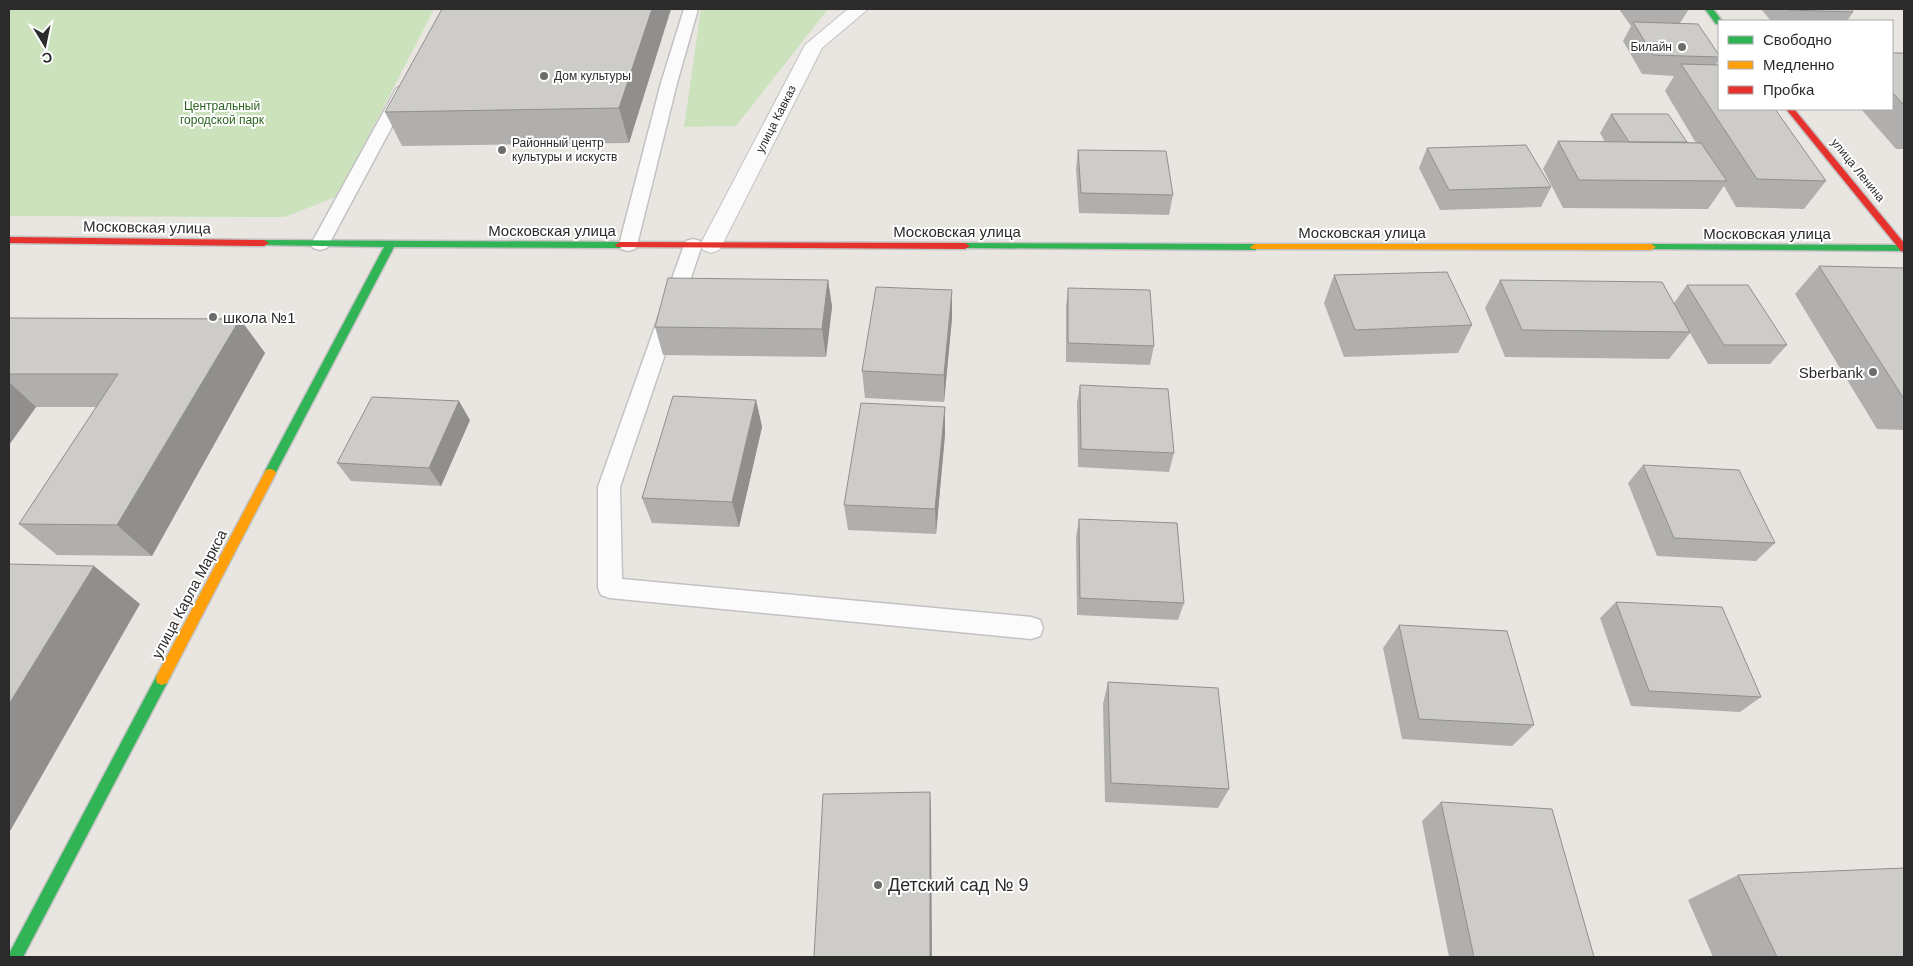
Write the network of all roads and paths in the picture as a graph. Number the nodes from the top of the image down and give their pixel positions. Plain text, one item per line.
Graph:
1 (690, 9) edge
2 (859, 9) edge
3 (1709, 9) edge
4 (1718, 21) edge
5 (413, 73) edge
6 (1791, 110) edge
7 (9, 240) edge
8 (320, 244) junction
9 (390, 245) junction
10 (628, 245) junction
11 (702, 245) junction
12 (1904, 249) edge
13 (1030, 628) dead end
14 (15, 957) edge

1 - 10 lane
2 - 11 street, улица Кавказ
3 - 4 street
5 - 8 lane
6 - 12 street, улица Ленина
7 - 8 street, Московская улица
8 - 9 street, Московская улица
9 - 10 street, Московская улица
9 - 14 street, улица Карла Маркса
10 - 11 street, Московская улица
11 - 12 street, Московская улица
11 - 13 lane

